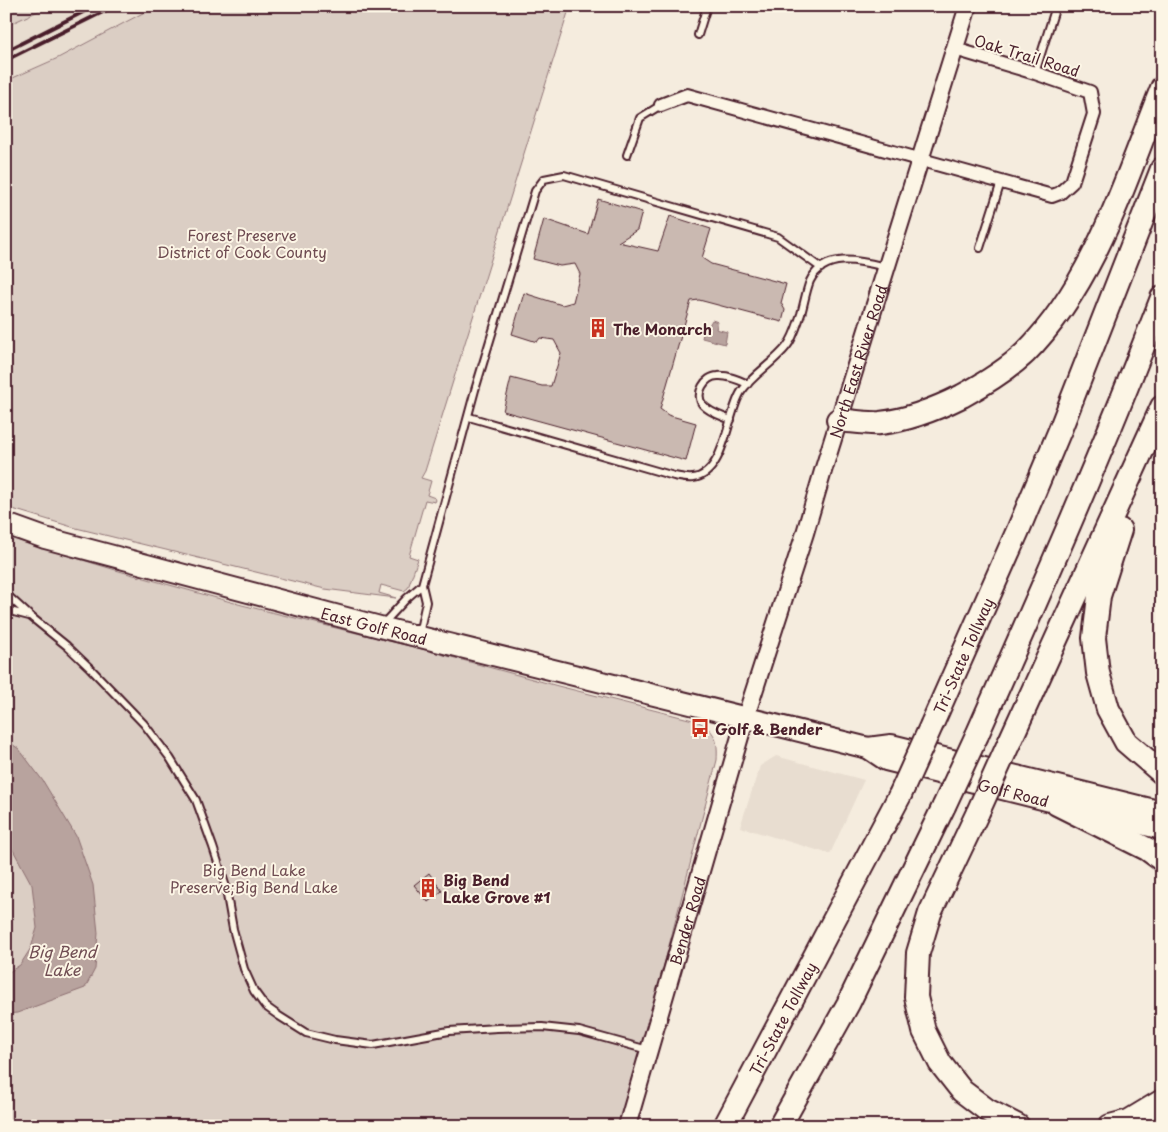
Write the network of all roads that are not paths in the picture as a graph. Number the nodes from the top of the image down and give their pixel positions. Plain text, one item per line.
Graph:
1 (708, 6) edge
2 (968, 6) edge
3 (1056, 6) edge
4 (698, 35) dead end
5 (955, 49) junction
6 (1035, 73) junction
7 (1162, 88) edge
8 (661, 105) joint
9 (627, 155) dead end
10 (921, 160) junction
11 (1162, 169) edge
12 (1001, 182) junction
13 (980, 248) dead end
14 (887, 267) junction
15 (821, 268) junction
16 (1162, 298) edge
17 (748, 384) junction
18 (1162, 407) edge
19 (469, 417) junction
20 (731, 420) junction
21 (838, 420) junction
22 (1149, 438) junction
23 (6, 524) edge
24 (422, 585) junction
25 (6, 594) edge
26 (6, 610) edge
27 (30, 616) junction
28 (380, 627) junction
29 (418, 636) junction
30 (746, 716) junction
31 (868, 748) junction
32 (1162, 773) edge
33 (1058, 804) junction
34 (1162, 812) edge
35 (1162, 829) edge
36 (1162, 860) edge
37 (649, 1051) junction
38 (1162, 1100) edge
39 (628, 1126) edge
40 (725, 1126) edge
41 (780, 1126) edge
42 (1018, 1126) edge
43 (1110, 1126) edge

1 - 4 lane
2 - 5 street, North East River Road
3 - 6 lane
5 - 6 street, Oak Trail Road
5 - 10 street, North East River Road
6 - 12 street, Oak Trail Road
7 - 21 highway
8 - 9 lane
8 - 10 street
10 - 12 street
10 - 14 street, North East River Road
11 - 40 highway, Tri-State Tollway, bridge
12 - 13 lane
14 - 15 lane
14 - 21 street, North East River Road
15 - 17 lane
15 - 19 lane
16 - 41 highway, bridge
17 - 20 lane
17 - 20 lane
18 - 22 highway
19 - 20 lane
19 - 24 lane
21 - 30 street, North East River Road
22 - 32 highway
22 - 42 highway, bridge
23 - 28 main road, East Golf Road
24 - 28 lane
24 - 29 lane
25 - 27 lane
26 - 27 lane
27 - 37 lane
28 - 29 main road, East Golf Road
29 - 30 main road, East Golf Road
30 - 31 main road, Golf Road
30 - 37 street, Bender Road
31 - 33 main road, Golf Road
31 - 34 main road, Golf Road
33 - 35 main road, Golf Road
33 - 36 highway
37 - 39 street, Bender Road
38 - 43 highway

